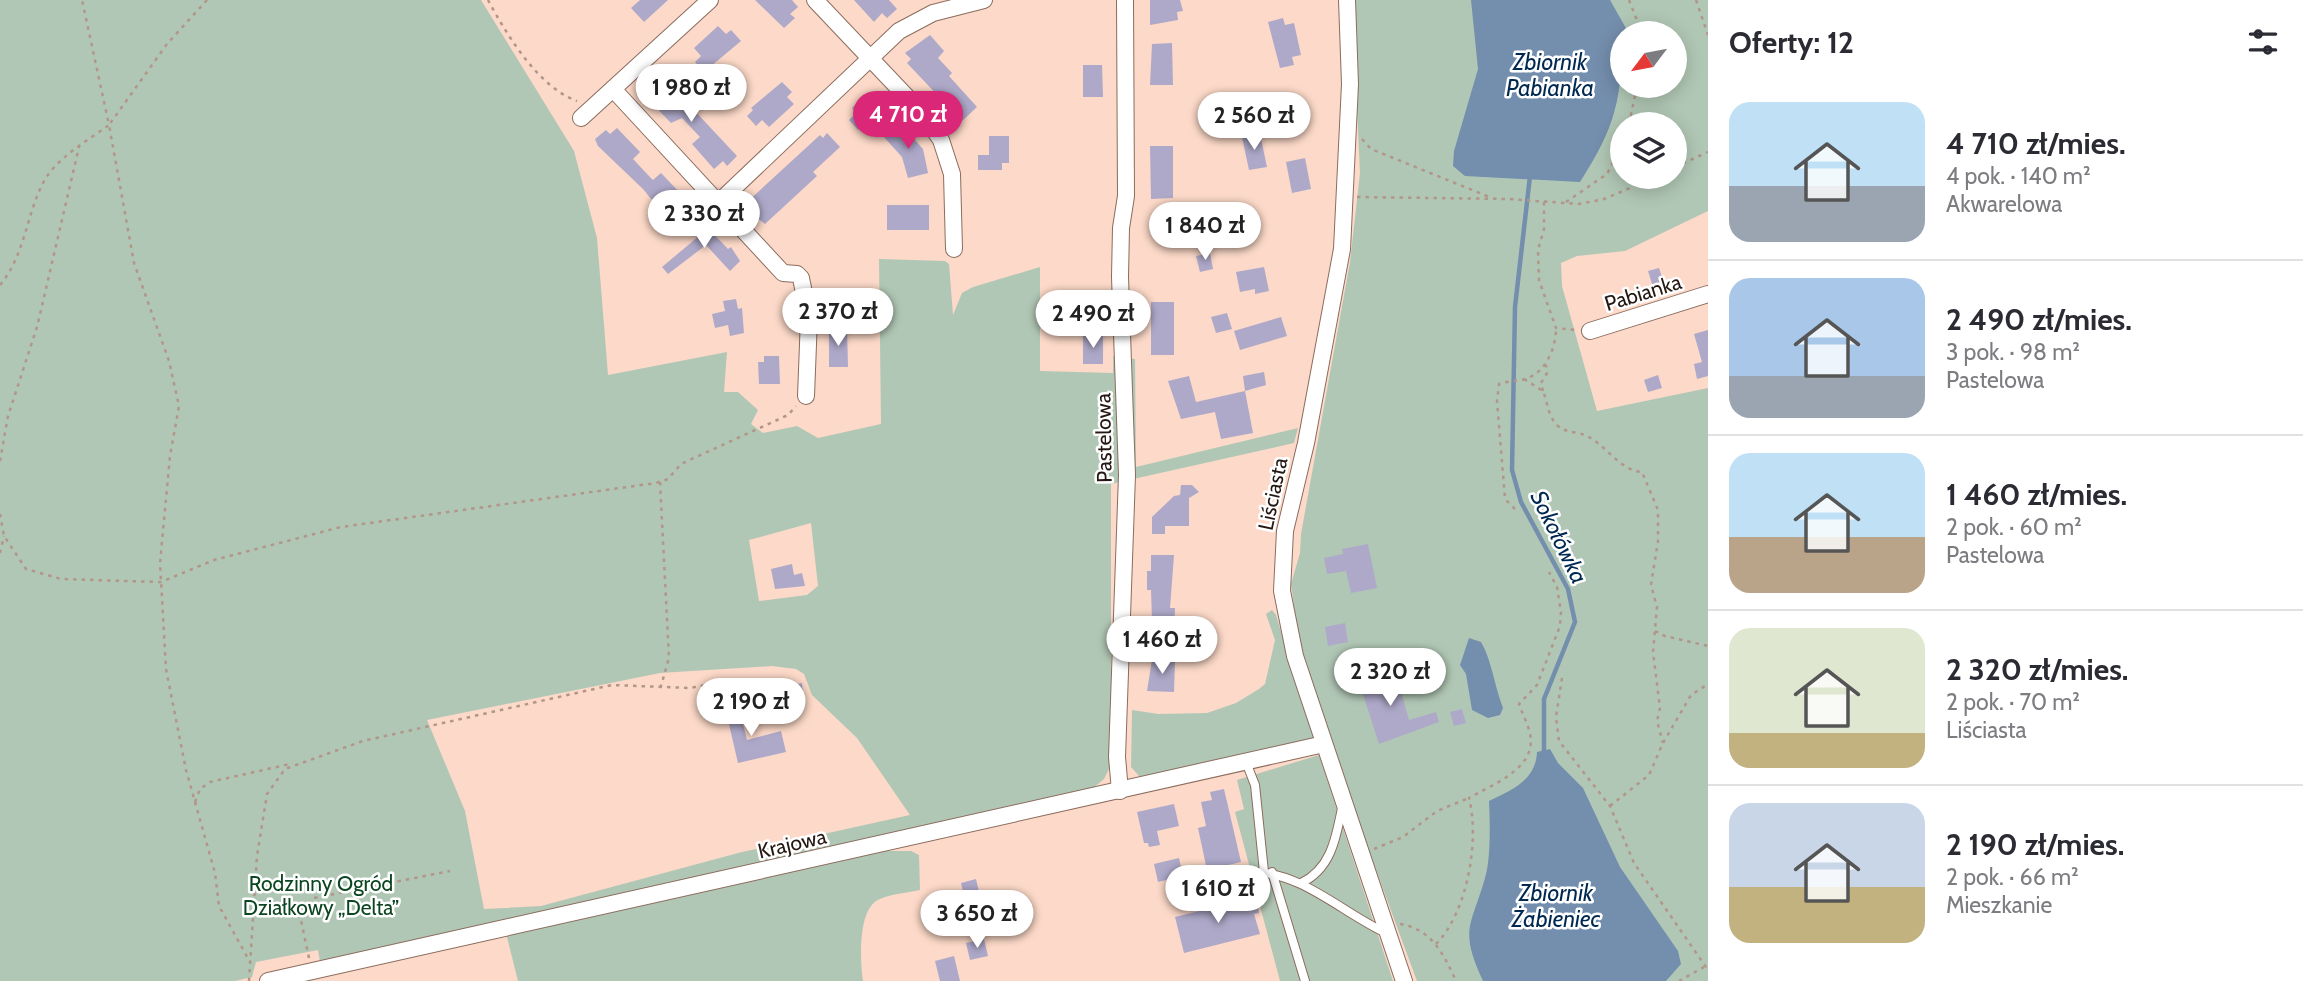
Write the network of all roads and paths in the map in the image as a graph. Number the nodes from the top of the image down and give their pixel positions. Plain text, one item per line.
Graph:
1 (82, 0) edge
2 (207, 0) edge
3 (488, 0) edge
4 (710, 0) edge
5 (815, 0) edge
6 (984, 0) edge
7 (1125, 0) edge
8 (1347, 0) edge
9 (1629, 0) edge
10 (1696, 0) edge
11 (1637, 21) edge
12 (1708, 35) edge
13 (869, 59) junction
14 (613, 89) junction
15 (597, 103) junction
16 (581, 118) dead end
17 (1349, 123) junction
18 (108, 125) junction
19 (79, 147) junction
20 (1708, 152) edge
21 (1687, 162) edge
22 (1610, 168) edge
23 (1632, 189) edge
24 (1347, 197) junction
25 (1495, 199) junction
26 (719, 202) junction
27 (1544, 202) junction
28 (1563, 203) junction
29 (954, 248) dead end
30 (0, 285) edge
31 (1708, 294) edge
32 (1556, 328) junction
33 (1590, 331) joint
34 (1546, 365) junction
35 (1524, 379) junction
36 (1543, 391) junction
37 (806, 396) joint
38 (0, 461) edge
39 (660, 482) junction
40 (1515, 509) dead end
41 (0, 514) edge
42 (4, 536) junction
43 (0, 553) edge
44 (1549, 572) dead end
45 (161, 582) junction
46 (1655, 631) junction
47 (1708, 646) edge
48 (1562, 678) dead end
49 (727, 681) dead end
50 (1708, 684) edge
51 (661, 686) junction
52 (1663, 743) junction
53 (1324, 744) junction
54 (1245, 762) junction
55 (295, 763) junction
56 (1120, 790) junction
57 (1469, 798) junction
58 (1343, 801) junction
59 (195, 802) junction
60 (1610, 806) junction
61 (1361, 853) junction
62 (450, 871) dead end
63 (1251, 872) dead end
64 (1268, 872) junction
65 (1301, 883) junction
66 (1386, 928) junction
67 (1436, 944) junction
68 (307, 951) dead end
69 (250, 962) junction
70 (1706, 969) edge
71 (248, 981) edge
72 (268, 981) edge
73 (1305, 981) edge
74 (1404, 981) edge
75 (1456, 981) edge
76 (1679, 981) edge

1 - 18 path
2 - 18 path
3 - 15 path
4 - 14 street
5 - 13 street
6 - 13 street
7 - 56 street, Pastelowa
8 - 17 street, Liściasta
9 - 11 path
10 - 12 path
13 - 26 street
13 - 29 street
14 - 15 street
14 - 26 street
15 - 16 street
17 - 24 street, Liściasta
17 - 25 path
18 - 19 path
18 - 45 path
19 - 30 path
19 - 38 path
20 - 21 path
22 - 28 path
23 - 28 path
24 - 25 path
24 - 53 street, Liściasta
25 - 27 path
26 - 37 street
27 - 28 path
27 - 32 path
31 - 33 street, Pabianka
32 - 33 path
32 - 34 path
34 - 35 path
34 - 36 path
35 - 36 path
35 - 40 path
36 - 46 path
37 - 39 path
39 - 45 path
39 - 51 path
41 - 42 path
42 - 43 path
42 - 45 path
44 - 57 path
45 - 59 path
46 - 47 path
46 - 52 path
48 - 60 path
49 - 51 path
50 - 52 path
51 - 55 path
52 - 60 path
53 - 54 street, Krajowa
53 - 58 street, Liściasta
54 - 56 street, Krajowa
54 - 64 lane
55 - 59 path
55 - 69 path
56 - 72 street, Krajowa
57 - 61 path
57 - 67 path
58 - 61 street, Liściasta
58 - 65 lane
59 - 69 path
60 - 70 path
61 - 66 street, Liściasta
62 - 68 path
63 - 64 lane
64 - 65 lane
64 - 73 lane
65 - 66 lane
66 - 67 path
66 - 74 street, Liściasta
67 - 75 path
69 - 71 path
70 - 76 path

